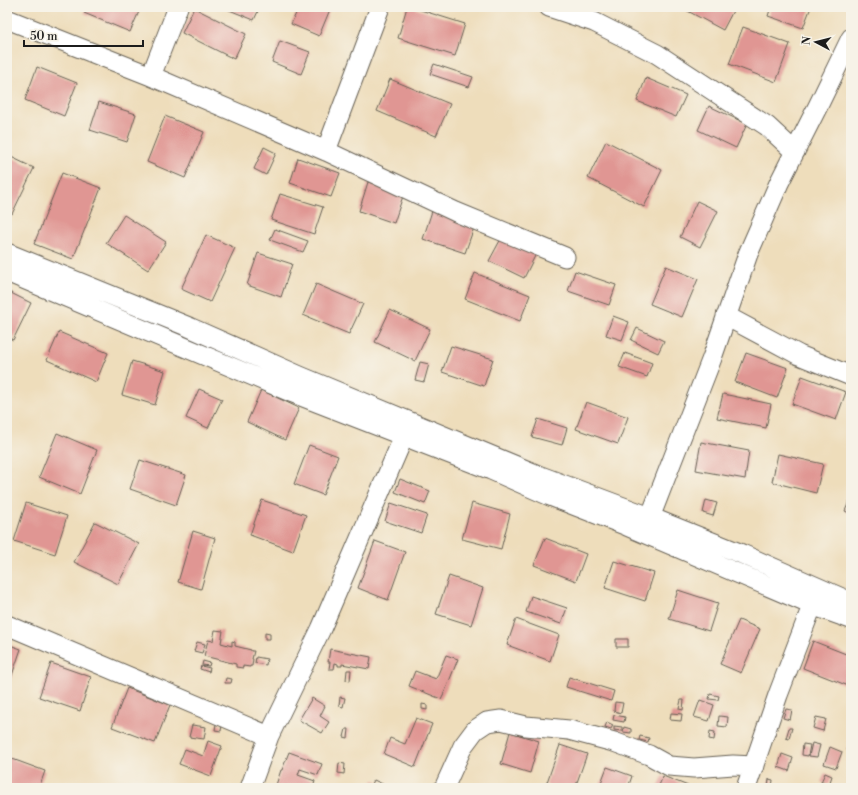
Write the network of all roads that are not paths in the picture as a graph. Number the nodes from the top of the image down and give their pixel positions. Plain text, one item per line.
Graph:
1 (178, 7) edge
2 (380, 7) edge
3 (549, 7) edge
4 (7, 19) edge
5 (851, 38) edge
6 (151, 76) junction
7 (326, 151) junction
8 (795, 152) junction
9 (7, 253) edge
10 (565, 257) dead end
11 (7, 272) edge
12 (726, 316) junction
13 (851, 376) edge
14 (404, 436) junction
15 (647, 525) junction
16 (816, 597) junction
17 (851, 602) edge
18 (851, 619) edge
19 (7, 625) edge
20 (269, 736) junction
21 (754, 766) junction
22 (250, 788) edge
23 (444, 788) edge
24 (746, 788) edge

1 - 6 street
2 - 7 street
3 - 8 street
4 - 6 street
5 - 8 street
6 - 7 street
7 - 10 street
8 - 12 street
9 - 15 street
11 - 14 street
12 - 13 street
12 - 15 street
14 - 15 street
14 - 20 street
15 - 16 street
16 - 17 street
16 - 18 street
16 - 21 street
19 - 20 street
20 - 22 street
21 - 23 street
21 - 24 street

